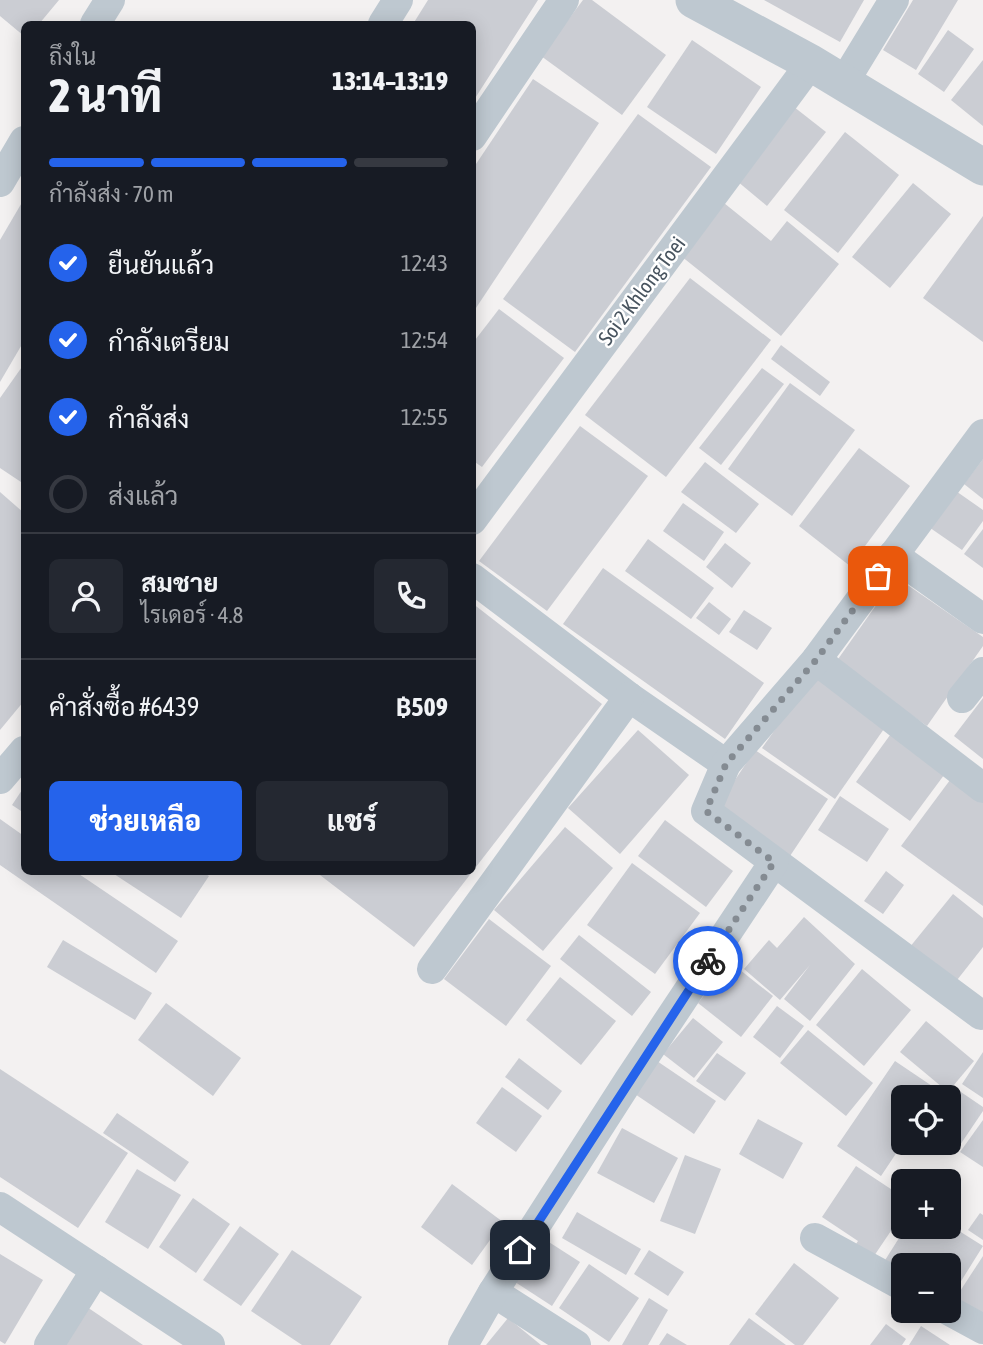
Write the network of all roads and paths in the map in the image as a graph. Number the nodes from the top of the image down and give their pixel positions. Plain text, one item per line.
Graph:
1 (110, 0) edge
2 (398, 0) edge
3 (564, 0) edge
4 (694, 0) edge
5 (894, 0) edge
6 (97, 21) edge
7 (385, 21) edge
8 (811, 63) junction
9 (844, 82) junction
10 (476, 130) edge
11 (21, 146) edge
12 (983, 167) edge
13 (0, 182) edge
14 (983, 434) edge
15 (476, 515) edge
16 (893, 555) junction
17 (476, 581) edge
18 (983, 619) edge
19 (816, 660) junction
20 (983, 672) edge
21 (629, 697) junction
22 (962, 698) dead end
23 (21, 754) edge
24 (726, 764) junction
25 (0, 779) edge
26 (983, 788) edge
27 (774, 862) junction
28 (432, 969) dead end
29 (981, 1015) dead end
30 (0, 1207) edge
31 (815, 1238) dead end
32 (96, 1270) junction
33 (891, 1279) edge
34 (493, 1292) junction
35 (961, 1317) edge
36 (983, 1329) edge
37 (49, 1345) edge
38 (210, 1345) edge
39 (463, 1345) edge
40 (576, 1345) edge

1 - 6 street
2 - 7 street
3 - 10 street
4 - 8 street
5 - 9 street
8 - 9 street
8 - 15 street, Soi 2 Khlong Toei
9 - 12 street
11 - 13 street
14 - 16 street
16 - 18 street
16 - 19 street
17 - 21 street
19 - 24 street
19 - 26 street
20 - 22 street
21 - 24 street
21 - 28 street
23 - 25 street
24 - 27 street
27 - 29 street
27 - 34 street
30 - 32 street
31 - 33 street
32 - 37 street
32 - 38 street
34 - 39 street
34 - 40 street
35 - 36 street

